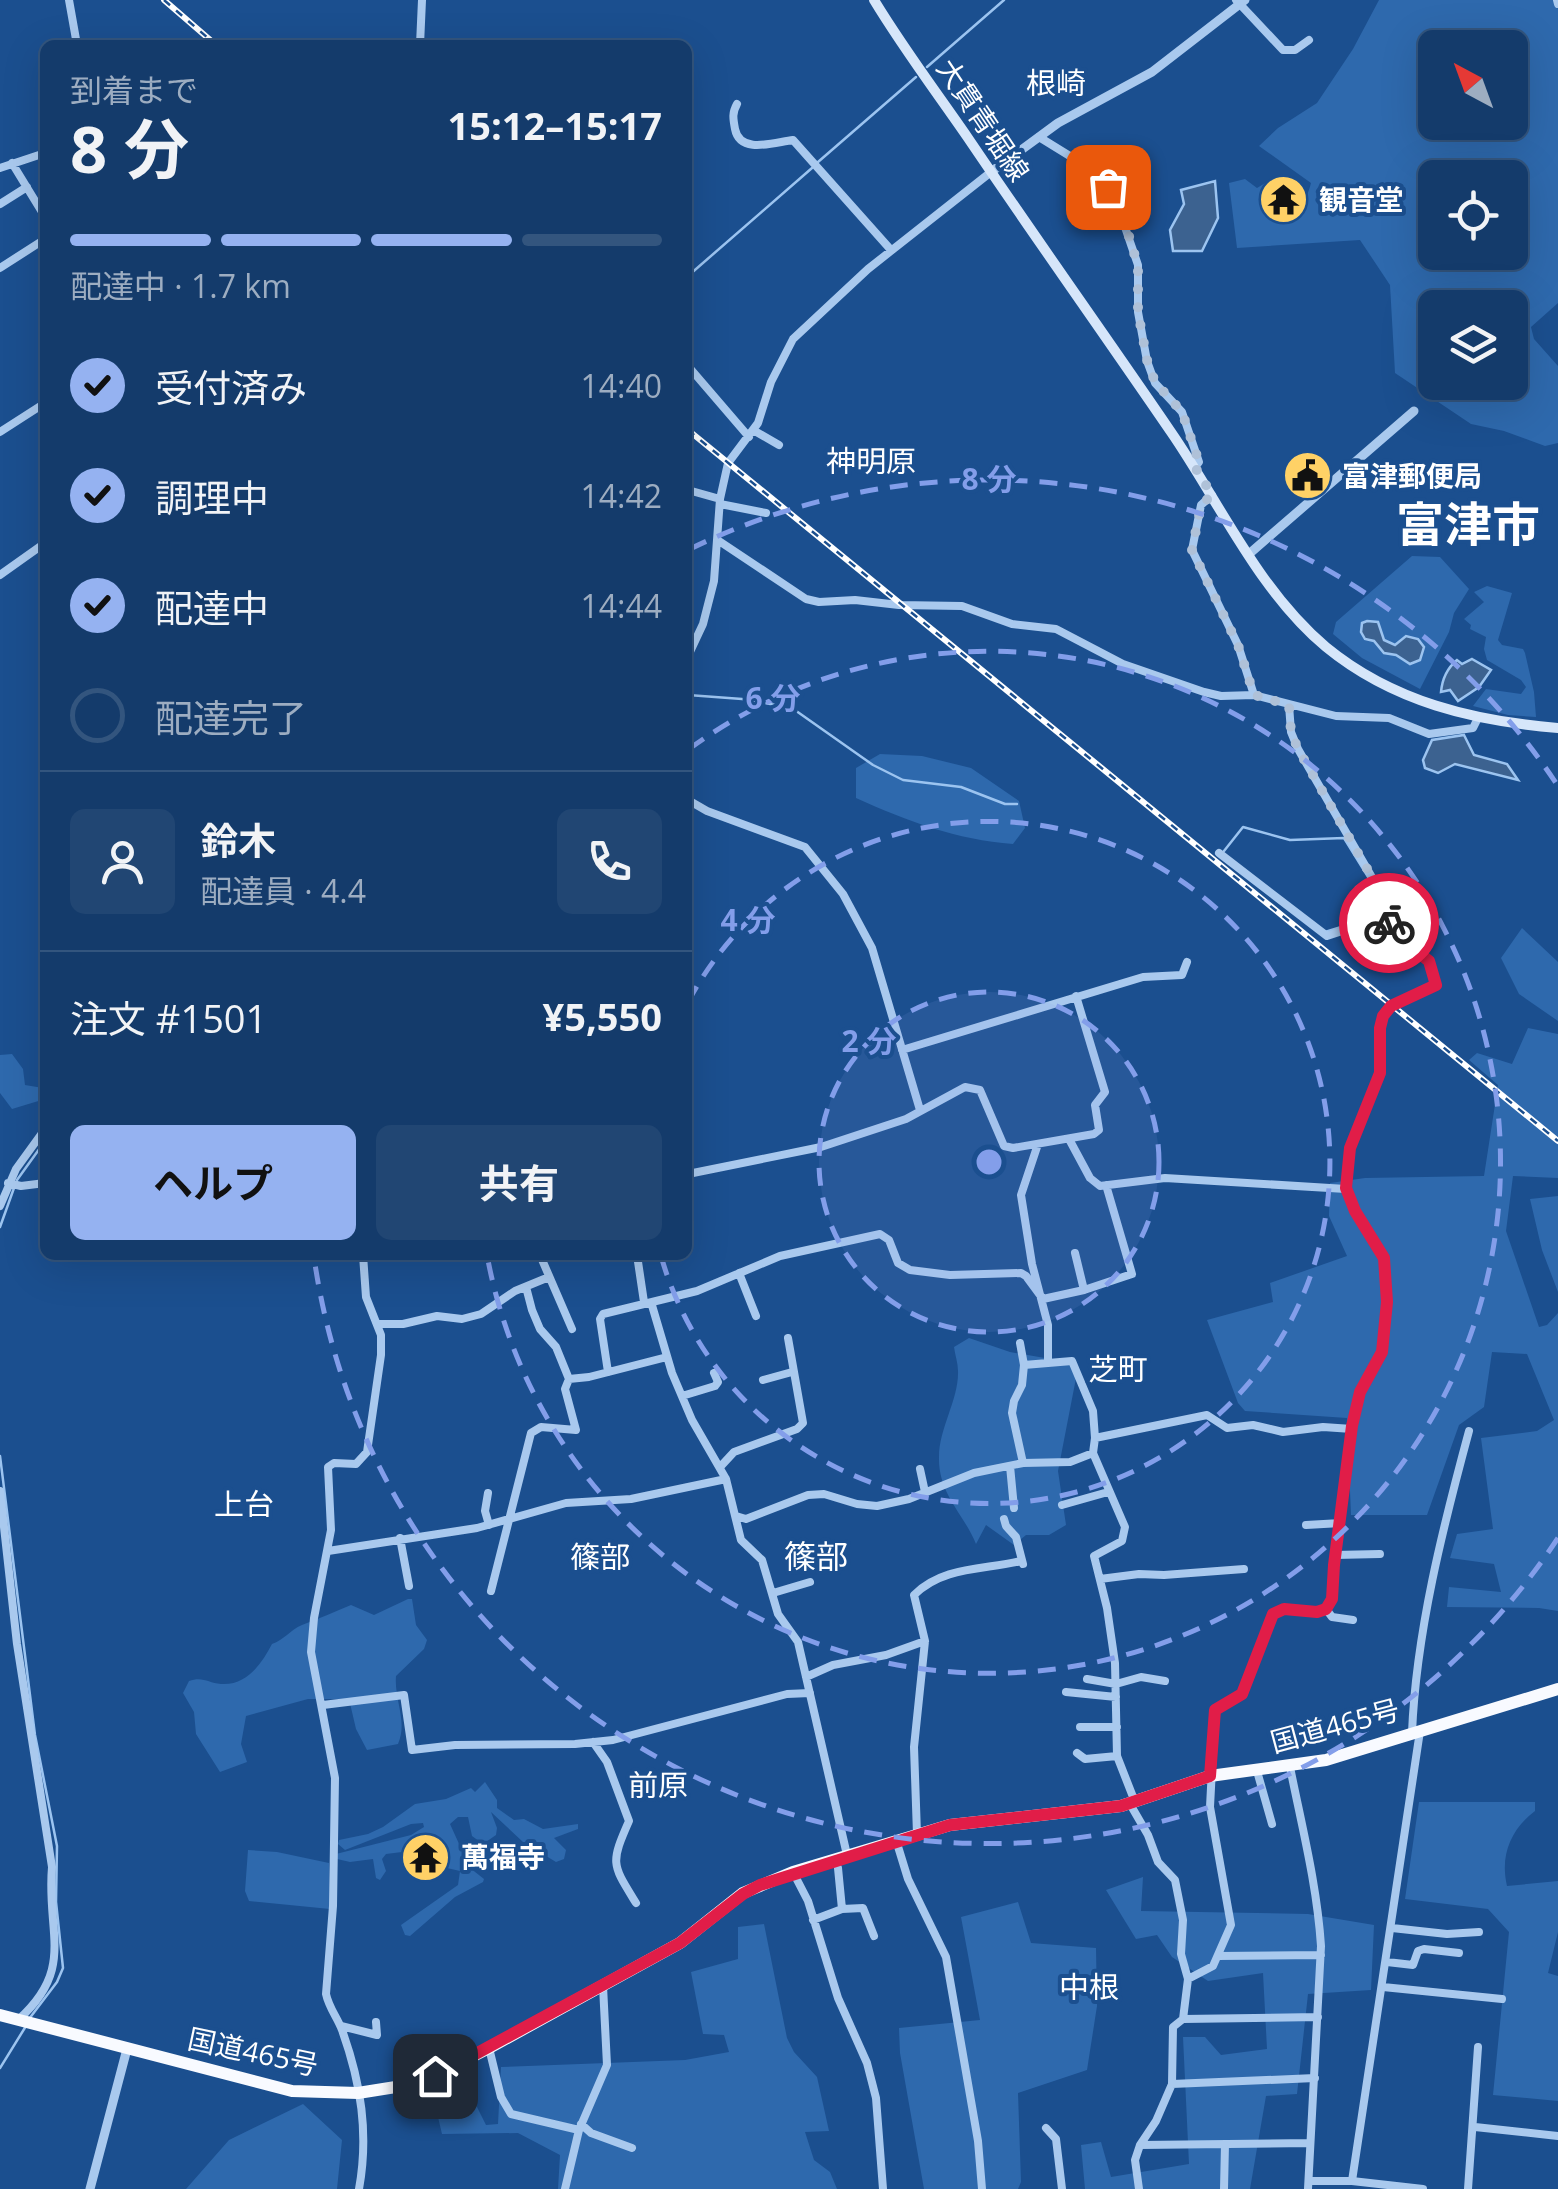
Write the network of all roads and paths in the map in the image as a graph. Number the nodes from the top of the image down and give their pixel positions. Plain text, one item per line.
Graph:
1 (70, 0) edge
2 (422, 0) edge
3 (874, 0) edge
4 (1240, 1) edge
5 (77, 40) edge
6 (420, 40) edge
7 (1309, 40) dead end
8 (738, 104) dead end
9 (1039, 137) junction
10 (40, 154) edge
11 (12, 163) junction
12 (0, 168) edge
13 (991, 172) junction
14 (27, 188) junction
15 (0, 204) edge
16 (40, 208) edge
17 (40, 243) edge
18 (891, 250) junction
19 (0, 268) edge
20 (692, 370) edge
21 (40, 406) edge
22 (1414, 411) dead end
23 (0, 432) edge
24 (751, 433) junction
25 (779, 445) dead end
26 (1195, 467) junction
27 (692, 492) edge
28 (1212, 495) junction
29 (720, 502) junction
30 (766, 513) dead end
31 (719, 541) junction
32 (40, 546) edge
33 (1249, 554) junction
34 (0, 576) edge
35 (692, 646) edge
36 (1254, 695) junction
37 (1289, 705) junction
38 (1478, 718) junction
39 (1558, 728) edge
40 (692, 802) edge
41 (810, 836) dead end
42 (806, 847) junction
43 (1219, 852) dead end
44 (1384, 917) junction
45 (1187, 962) dead end
46 (1076, 996) junction
47 (902, 1050) junction
48 (920, 1110) junction
49 (40, 1138) edge
50 (1069, 1139) junction
51 (1038, 1144) junction
52 (692, 1173) edge
53 (40, 1183) edge
54 (13, 1184) junction
55 (1106, 1186) junction
56 (1346, 1188) junction
57 (0, 1206) edge
58 (1075, 1253) dead end
59 (365, 1260) edge
60 (542, 1260) edge
61 (641, 1260) edge
62 (739, 1273) junction
63 (549, 1277) junction
64 (526, 1287) junction
65 (1084, 1290) junction
66 (1043, 1298) junction
67 (648, 1302) junction
68 (756, 1316) dead end
69 (377, 1324) junction
70 (572, 1328) dead end
71 (788, 1338) dead end
72 (1020, 1343) dead end
73 (667, 1357) junction
74 (1048, 1361) junction
75 (1024, 1365) junction
76 (608, 1372) junction
77 (792, 1372) junction
78 (714, 1374) dead end
79 (568, 1379) junction
80 (763, 1380) dead end
81 (682, 1396) junction
82 (1352, 1429) junction
83 (1469, 1431) dead end
84 (1096, 1438) junction
85 (1093, 1453) junction
86 (1023, 1463) junction
87 (720, 1466) junction
88 (1010, 1466) junction
89 (920, 1469) dead end
90 (726, 1479) junction
91 (0, 1492) edge
92 (925, 1492) junction
93 (1108, 1492) junction
94 (488, 1494) dead end
95 (1062, 1504) dead end
96 (1014, 1508) dead end
97 (736, 1516) junction
98 (1004, 1519) dead end
99 (509, 1520) junction
100 (1341, 1523) junction
101 (1306, 1524) dead end
102 (488, 1525) junction
103 (400, 1538) junction
104 (3, 1545) edge
105 (328, 1551) junction
106 (1380, 1554) dead end
107 (1335, 1555) junction
108 (1244, 1569) dead end
109 (1100, 1580) junction
110 (810, 1582) dead end
111 (409, 1586) dead end
112 (491, 1591) dead end
113 (773, 1593) junction
114 (1326, 1609) junction
115 (1353, 1620) dead end
116 (925, 1641) junction
117 (806, 1677) junction
118 (1088, 1678) dead end
119 (1165, 1681) dead end
120 (1116, 1684) junction
121 (1558, 1690) edge
122 (810, 1692) junction
123 (1066, 1692) dead end
124 (1116, 1697) junction
125 (323, 1705) junction
126 (1080, 1727) dead end
127 (1117, 1727) junction
128 (1416, 1731) junction
129 (594, 1742) junction
130 (1077, 1754) dead end
131 (1117, 1756) junction
132 (1290, 1767) junction
133 (1258, 1772) junction
134 (1210, 1776) junction
135 (1133, 1803) junction
136 (1272, 1824) dead end
137 (917, 1834) junction
138 (896, 1840) junction
139 (847, 1855) junction
140 (838, 1868) dead end
141 (793, 1872) junction
142 (636, 1903) dead end
143 (842, 1910) junction
144 (814, 1920) junction
145 (1392, 1928) junction
146 (1478, 1932) dead end
147 (874, 1936) dead end
148 (1459, 1952) dead end
149 (1321, 1955) junction
150 (1218, 1956) junction
151 (1387, 1962) junction
152 (1188, 1979) junction
153 (603, 1986) junction
154 (1382, 1987) junction
155 (1502, 1998) dead end
156 (0, 2015) edge
157 (1318, 2017) junction
158 (1183, 2018) junction
159 (24, 2021) junction
160 (376, 2022) dead end
161 (340, 2026) junction
162 (1478, 2047) dead end
163 (490, 2048) junction
164 (127, 2049) junction
165 (1314, 2078) junction
166 (1172, 2084) junction
167 (358, 2093) junction
168 (580, 2127) junction
169 (1475, 2127) junction
170 (1046, 2128) dead end
171 (1558, 2136) edge
172 (1310, 2142) junction
173 (1224, 2144) junction
174 (1140, 2145) junction
175 (632, 2148) dead end
176 (1352, 2181) junction
177 (1308, 2185) edge
178 (90, 2189) edge
179 (358, 2189) edge
180 (565, 2189) edge
181 (883, 2189) edge
182 (982, 2189) edge
183 (1062, 2189) edge
184 (1139, 2189) edge
185 (1224, 2189) edge
186 (1424, 2189) edge
187 (1468, 2189) edge

1 - 5 street
2 - 6 street
3 - 13 main road, 大貫青堀線
4 - 7 street
4 - 9 street
8 - 18 street
9 - 13 street
9 - 26 street
10 - 11 street
11 - 12 street
11 - 14 street
13 - 18 street
13 - 26 main road, 大貫青堀線
14 - 15 street
14 - 16 street
17 - 19 street
18 - 24 street
20 - 24 street
21 - 23 street
22 - 33 street
24 - 25 street
24 - 29 street
26 - 28 main road, 大貫青堀線
27 - 29 street
28 - 33 main road, 大貫青堀線
28 - 36 street
29 - 30 street
29 - 31 street
31 - 35 street
31 - 36 street
32 - 34 street
33 - 38 main road, 大貫青堀線
36 - 37 street
37 - 38 street
37 - 44 street
38 - 39 main road, 大貫青堀線
40 - 42 street
41 - 42 street
42 - 47 street
43 - 44 street
44 - 56 street
45 - 46 street
46 - 47 street
46 - 50 street
47 - 48 street
48 - 51 street
48 - 52 street
49 - 54 street
50 - 51 street
50 - 55 street
51 - 66 street
53 - 54 street
54 - 57 street
55 - 56 street
55 - 65 street
56 - 82 street
58 - 65 street
59 - 69 street
60 - 63 street
61 - 67 street
62 - 66 street
62 - 67 street
62 - 68 street
63 - 64 street
63 - 70 street
64 - 69 street
64 - 79 street
65 - 66 street
66 - 74 street
67 - 73 street
67 - 76 street
69 - 105 street
71 - 77 street
72 - 75 street
73 - 76 street
73 - 81 street
74 - 75 street
74 - 84 street
75 - 86 street
76 - 79 street
77 - 80 street
77 - 87 street
78 - 81 street
79 - 99 street
81 - 87 street
82 - 84 street
82 - 100 street
83 - 128 street
84 - 85 street
85 - 86 street
85 - 93 street
86 - 88 street
87 - 90 street
88 - 92 street
88 - 96 street
89 - 92 street
90 - 97 street
90 - 99 street
91 - 104 street
92 - 97 street
93 - 95 street
93 - 109 street
94 - 102 street
97 - 113 street
98 - 116 street
99 - 102 street
99 - 112 street
100 - 101 street
100 - 107 street
102 - 103 street
103 - 105 street
103 - 111 street
104 - 159 street
105 - 125 street
106 - 107 street
107 - 114 street
108 - 109 street
109 - 120 street
110 - 113 street
113 - 117 street
114 - 115 street
114 - 134 street
116 - 117 street
116 - 137 street
117 - 122 street
118 - 120 street
119 - 120 street
120 - 124 street
121 - 128 highway, 国道465号
122 - 129 street
122 - 139 street
123 - 124 street
124 - 127 street
125 - 129 street
125 - 161 street
126 - 127 street
127 - 131 street
128 - 132 highway, 国道465号
128 - 145 street
129 - 142 street
130 - 131 street
131 - 135 street
132 - 133 highway, 国道465号
132 - 149 street
133 - 134 highway, 国道465号
133 - 136 street
134 - 135 highway, 国道465号
134 - 150 street
135 - 137 highway, 国道465号
135 - 152 street
137 - 138 highway, 国道465号
138 - 139 highway, 国道465号
138 - 182 street
139 - 141 highway, 国道465号
140 - 143 street
141 - 144 street
141 - 153 highway, 国道465号
143 - 144 street
143 - 147 street
144 - 181 street
145 - 146 street
145 - 151 street
148 - 151 street
149 - 150 street
149 - 157 street
150 - 152 street
151 - 154 street
152 - 158 street
153 - 163 highway, 国道465号
153 - 168 street
154 - 155 street
154 - 176 street
156 - 159 highway, 国道465号
157 - 158 street
157 - 165 street
158 - 166 street
159 - 164 highway, 国道465号
160 - 161 street
161 - 167 street
162 - 169 street
163 - 167 highway, 国道465号
163 - 168 street
164 - 167 highway, 国道465号
164 - 178 street
165 - 166 street
165 - 172 street
166 - 174 street
167 - 179 street
168 - 175 street
168 - 180 street
169 - 171 street
169 - 187 street
170 - 183 street
172 - 173 street
172 - 177 street
173 - 174 street
173 - 185 street
174 - 184 street
176 - 177 street
176 - 186 street

